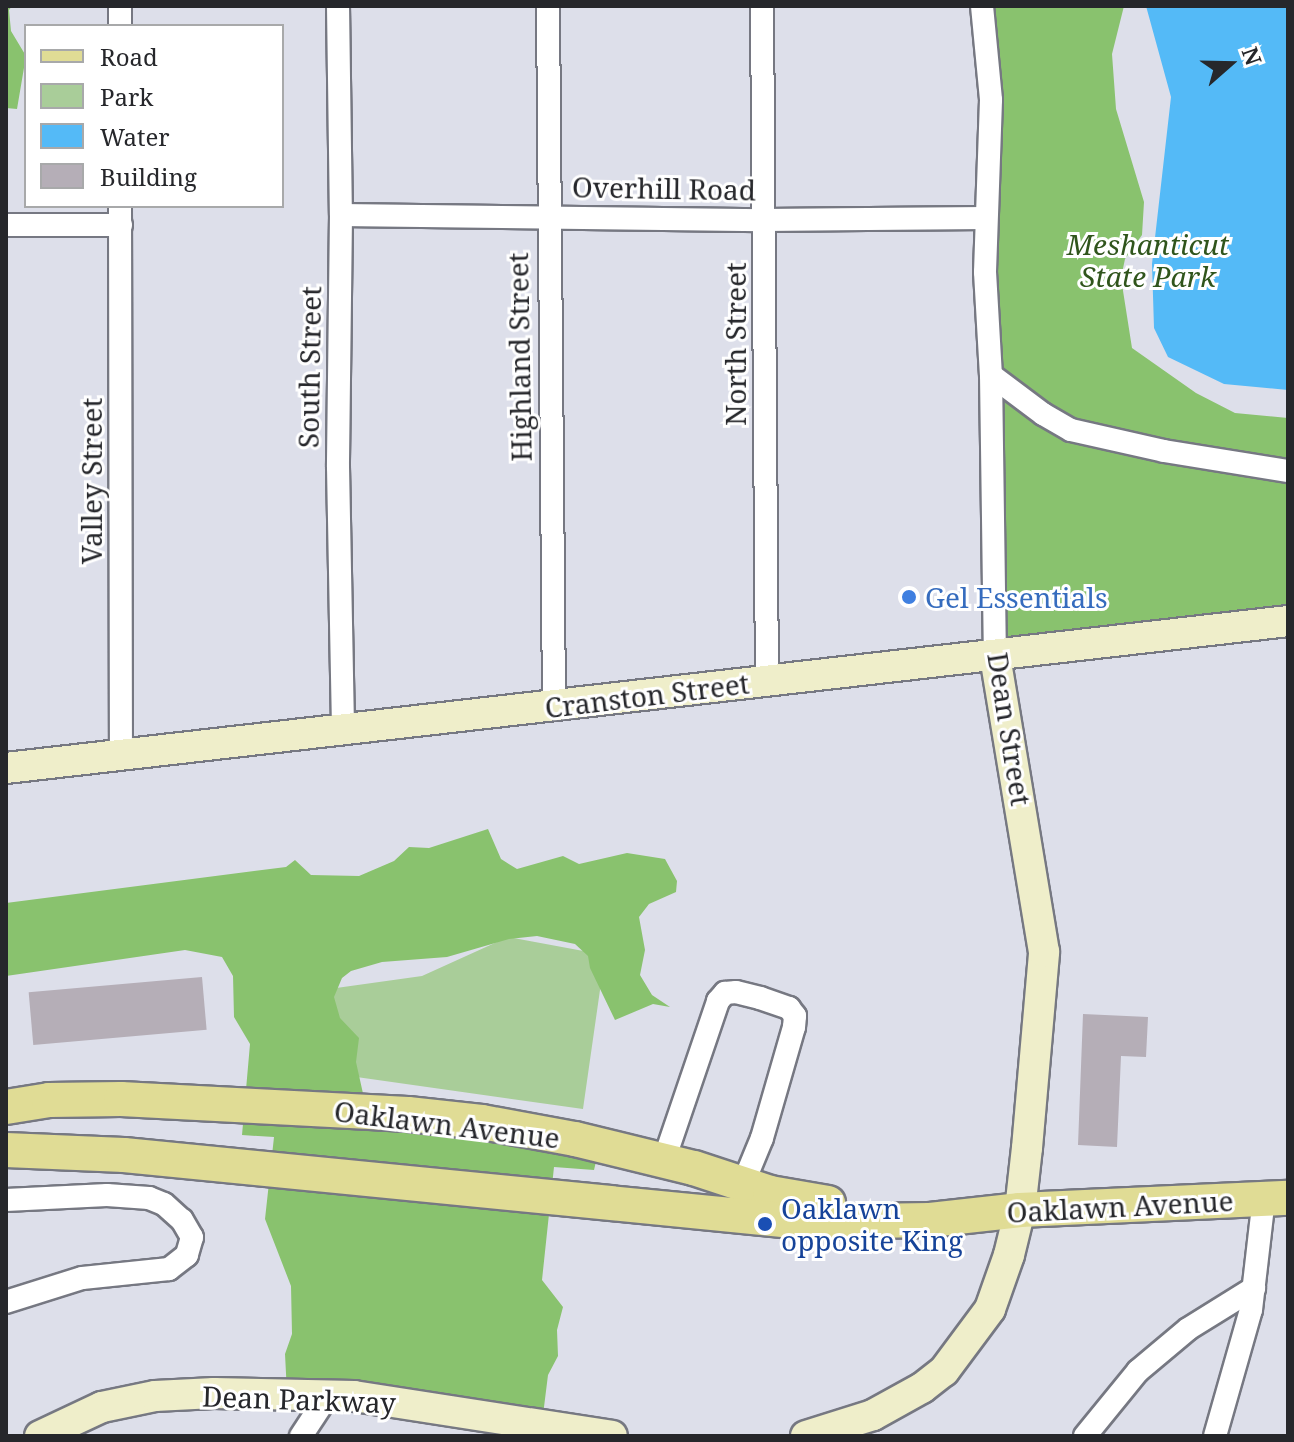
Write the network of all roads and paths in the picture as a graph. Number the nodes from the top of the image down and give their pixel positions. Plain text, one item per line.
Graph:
1 (338, 6) edge
2 (548, 6) edge
3 (762, 6) edge
4 (982, 6) edge
5 (120, 215) edge
6 (341, 215) junction
7 (547, 215) junction
8 (986, 218) junction
9 (764, 220) junction
10 (6, 225) edge
11 (991, 375) junction
12 (1288, 471) edge
13 (1288, 621) edge
14 (995, 656) junction
15 (767, 682) junction
16 (554, 706) junction
17 (343, 729) junction
18 (121, 755) junction
19 (6, 768) edge
20 (6, 1107) edge
21 (6, 1150) edge
22 (664, 1160) junction
23 (743, 1184) junction
24 (1280, 1196) edge
25 (6, 1200) edge
26 (1020, 1210) junction
27 (976, 1216) junction
28 (1254, 1288) junction
29 (6, 1302) edge
30 (328, 1395) junction
31 (40, 1436) edge
32 (301, 1436) edge
33 (612, 1436) edge
34 (806, 1436) edge
35 (1085, 1436) edge
36 (1215, 1436) edge

1 - 6 street, South Street
2 - 7 street, Highland Street
3 - 9 street, North Street
4 - 8 street, Dean Street
5 - 10 street
5 - 18 street, Valley Street
6 - 7 street, Overhill Road
6 - 17 street, South Street
7 - 9 street, Overhill Road
7 - 16 street, Highland Street
8 - 9 street, Overhill Road
8 - 11 street, Dean Street
9 - 15 street, North Street
11 - 12 street
11 - 14 street, Dean Street
13 - 14 street, Cranston Street
14 - 15 street, Cranston Street
14 - 26 street, Dean Street
15 - 16 street, Cranston Street
16 - 17 street, Cranston Street
17 - 18 street, Cranston Street
18 - 19 street, Cranston Street
20 - 22 main road, Oaklawn Avenue
21 - 27 main road, Oaklawn Avenue
22 - 23 main road, Oaklawn Avenue
22 - 23 street
23 - 27 main road, Oaklawn Avenue
24 - 26 main road, Oaklawn Avenue
24 - 28 street
25 - 29 street
26 - 27 main road, Oaklawn Avenue
26 - 34 street
28 - 35 street
28 - 36 street
30 - 31 street, Dean Parkway
30 - 32 street
30 - 33 street, Dean Parkway

